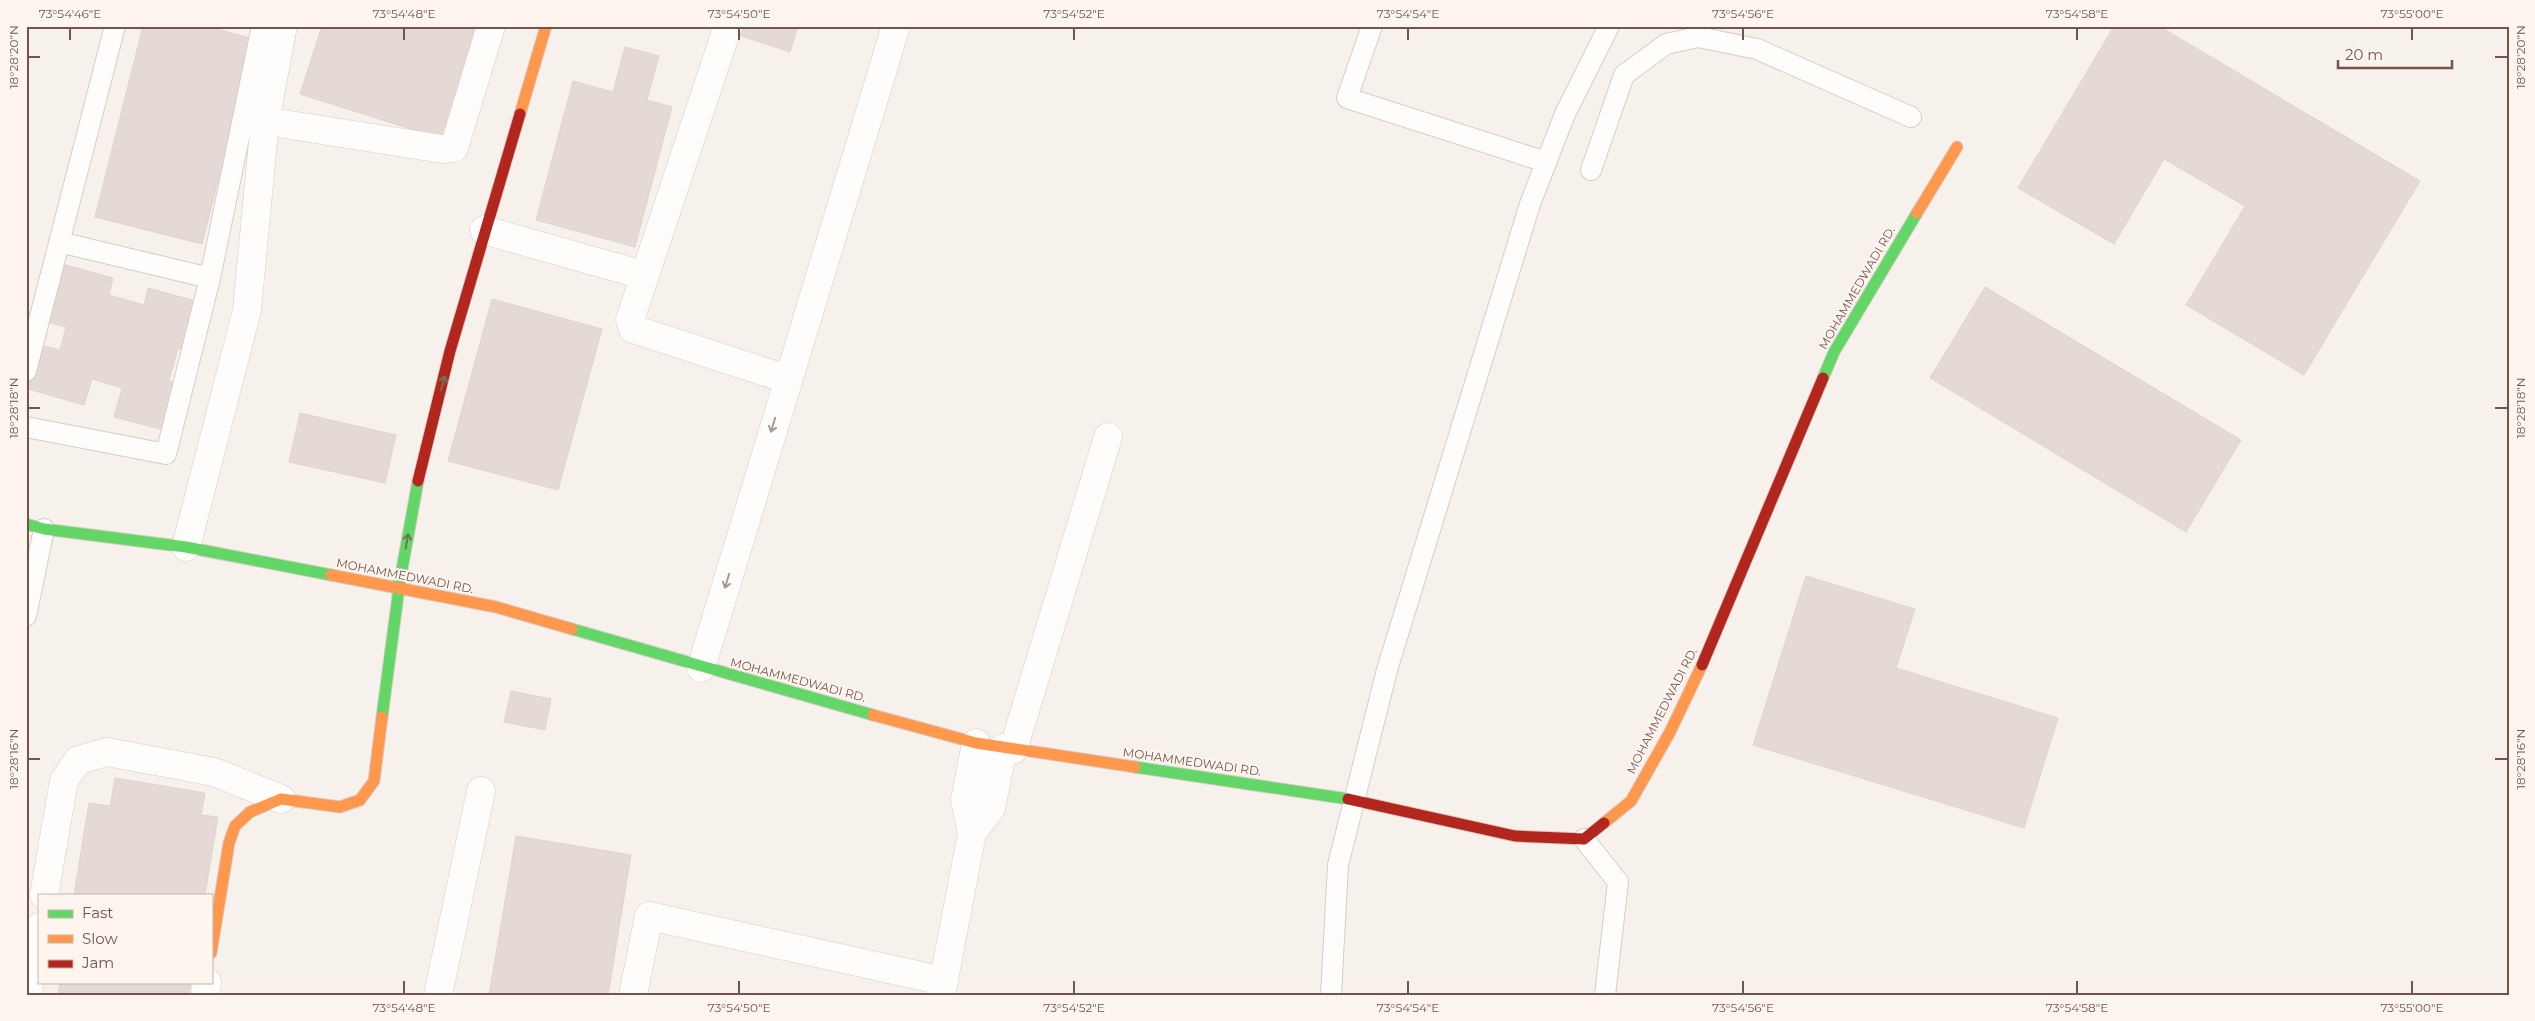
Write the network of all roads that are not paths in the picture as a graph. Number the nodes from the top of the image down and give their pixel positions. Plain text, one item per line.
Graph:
1 (115, 26) edge
2 (491, 26) edge
3 (546, 26) edge
4 (728, 26) edge
5 (896, 26) edge
6 (1372, 26) edge
7 (1609, 26) edge
8 (265, 27) edge
9 (1700, 31) edge
10 (1911, 117) dead end
11 (264, 121) junction
12 (1957, 147) dead end
13 (1546, 162) junction
14 (1591, 170) dead end
15 (484, 230) junction
16 (59, 242) junction
17 (643, 275) junction
18 (210, 278) junction
19 (26, 371) edge
20 (787, 379) junction
21 (26, 428) edge
22 (1108, 437) dead end
23 (35, 527) edge
24 (186, 547) junction
25 (398, 589) junction
26 (26, 616) edge
27 (700, 668) junction
28 (976, 743) junction
29 (1008, 749) junction
30 (481, 791) dead end
31 (281, 799) junction
32 (1353, 800) junction
33 (972, 833) junction
34 (1584, 839) junction
35 (44, 894) edge
36 (38, 932) edge
37 (212, 947) edge
38 (942, 988) edge
39 (27, 995) edge
40 (438, 995) edge
41 (633, 995) edge
42 (1331, 995) edge
43 (1605, 995) edge

1 - 16 lane
2 - 11 street
3 - 15 street
4 - 17 street
5 - 20 street
6 - 13 lane
7 - 13 lane
8 - 11 street
8 - 18 lane
9 - 10 lane
9 - 14 lane
11 - 24 street
12 - 34 street, MOHAMMEDWADI RD.
13 - 32 lane
15 - 17 street
25 -> 15 street
16 - 18 lane
16 - 19 lane
17 - 20 street
18 - 21 lane
20 -> 27 street
22 - 29 street
23 - 24 street, MOHAMMEDWADI RD.
23 - 26 lane
24 - 25 street, MOHAMMEDWADI RD.
25 - 27 street, MOHAMMEDWADI RD.
25 - 31 street
27 - 28 street, MOHAMMEDWADI RD.
28 - 29 street, MOHAMMEDWADI RD.
28 - 33 street
29 - 32 street, MOHAMMEDWADI RD.
29 - 33 street
30 - 40 street
31 - 35 street
31 - 37 street
32 - 34 street, MOHAMMEDWADI RD.
32 - 42 lane
33 - 38 street
34 - 43 lane
36 - 39 street
38 - 41 street

